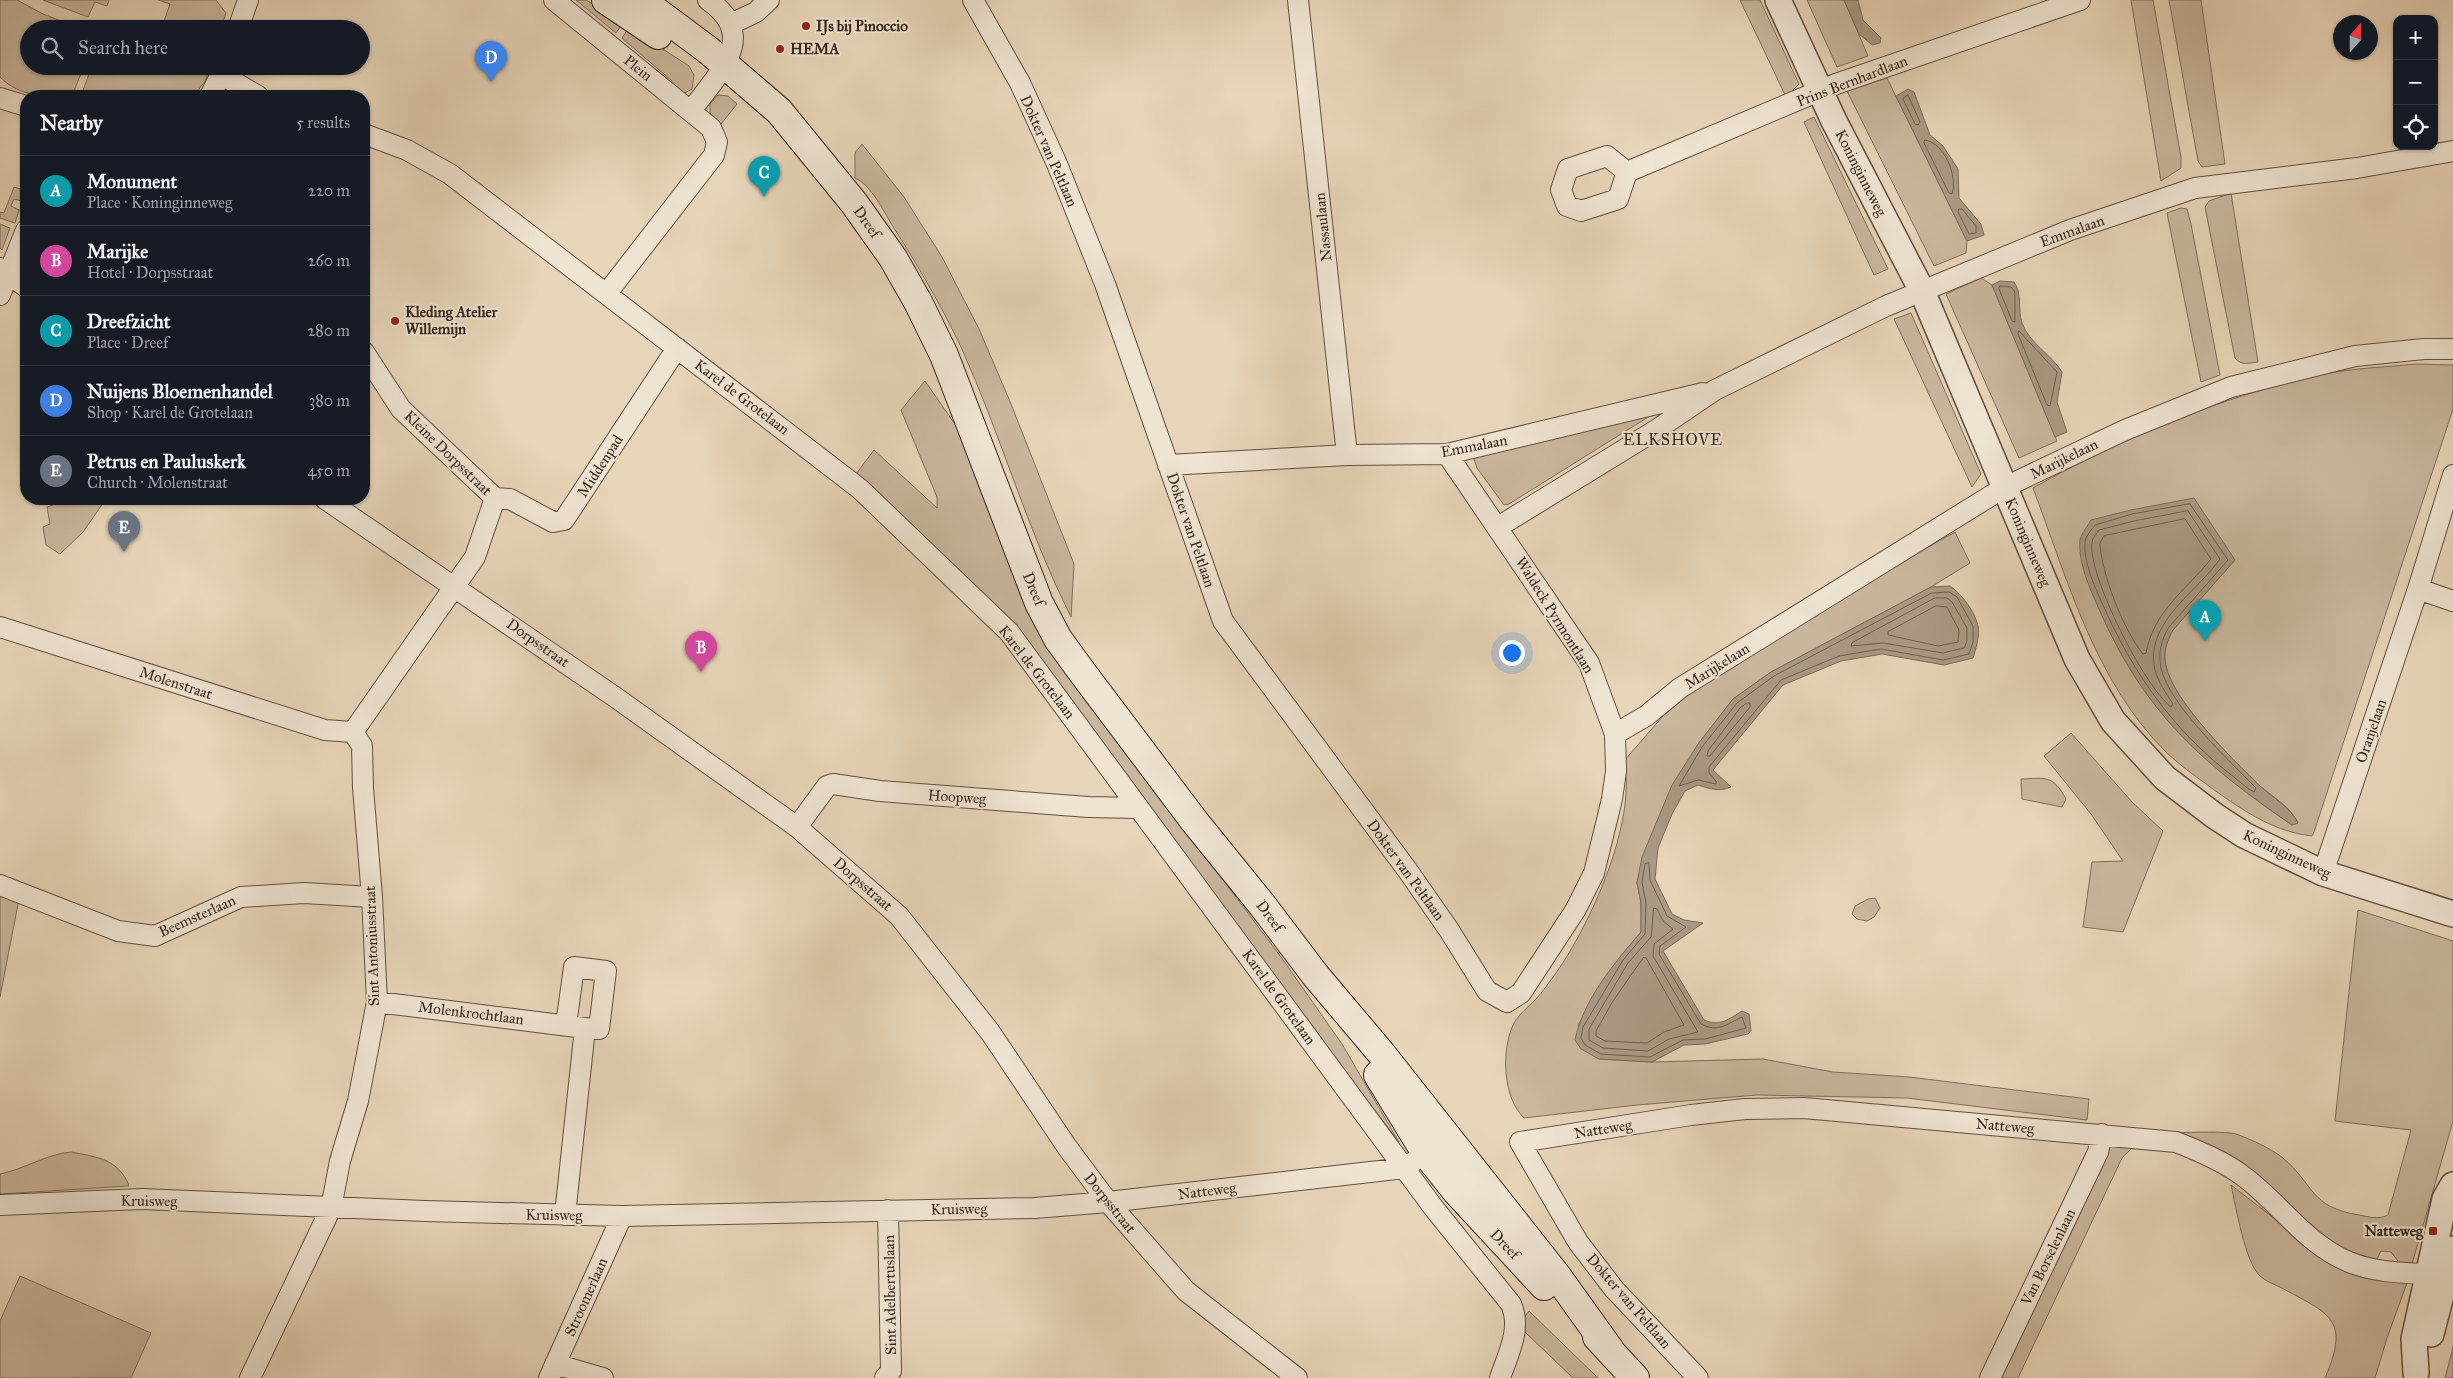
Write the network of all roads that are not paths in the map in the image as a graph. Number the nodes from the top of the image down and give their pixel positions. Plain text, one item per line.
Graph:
1 (248, 0) edge
2 (554, 0) edge
3 (606, 0) edge
4 (708, 0) edge
5 (768, 0) edge
6 (973, 0) edge
7 (1298, 0) edge
8 (1778, 0) edge
9 (2080, 0) edge
10 (655, 11) edge
11 (241, 20) edge
12 (731, 24) junction
13 (719, 71) junction
14 (221, 75) edge
15 (229, 75) edge
16 (213, 90) edge
17 (250, 90) edge
18 (1821, 91) junction
19 (0, 98) edge
20 (20, 104) edge
21 (691, 111) junction
22 (370, 136) edge
23 (2453, 151) edge
24 (1627, 172) dead end
25 (20, 241) edge
26 (4, 271) edge
27 (20, 283) edge
28 (1922, 291) junction
29 (607, 293) junction
30 (0, 295) edge
31 (677, 348) junction
32 (2453, 349) edge
33 (370, 361) edge
34 (1715, 390) junction
35 (1447, 454) junction
36 (1348, 455) junction
37 (1168, 465) junction
38 (2453, 475) edge
39 (2005, 487) junction
40 (495, 498) junction
41 (334, 505) edge
42 (1498, 527) junction
43 (455, 586) junction
44 (2418, 589) junction
45 (2453, 601) edge
46 (0, 627) edge
47 (353, 732) junction
48 (1615, 734) junction
49 (1139, 808) junction
50 (797, 827) junction
51 (2323, 872) junction
52 (0, 885) edge
53 (372, 897) junction
54 (2453, 914) edge
55 (376, 1002) junction
56 (1507, 1002) joint
57 (2102, 1134) junction
58 (1520, 1142) joint
59 (1425, 1152) junction
60 (2453, 1185) edge
61 (1108, 1202) junction
62 (0, 1205) edge
63 (331, 1208) junction
64 (888, 1210) junction
65 (565, 1215) junction
66 (622, 1216) junction
67 (2453, 1249) edge
68 (2443, 1275) edge
69 (552, 1371) edge
70 (2416, 1376) edge
71 (250, 1378) edge
72 (603, 1378) edge
73 (885, 1378) edge
74 (1297, 1378) edge
75 (1500, 1378) edge
76 (1635, 1378) edge
77 (1698, 1378) edge
78 (1990, 1378) edge

1 - 11 street
2 - 21 street, Plein
3 - 10 main road
4 - 12 street
5 - 12 street
6 - 37 street, Dokter van Peltlaan
7 - 36 street, Nassaulaan
8 - 18 street, Koninginneweg
9 - 18 street, Prins Bernhardlaan
10 - 13 main road
12 - 13 street
13 - 21 street
13 - 59 main road, Dreef
14 - 16 street
15 - 17 street
18 - 24 street, Prins Bernhardlaan
18 - 28 street, Koninginneweg
19 - 20 street
21 - 29 street
22 - 29 street, Karel de Grotelaan
23 - 28 street, Emmalaan
25 - 26 street
26 - 27 street
26 - 30 street
28 - 34 street, Emmalaan
28 - 39 street, Koninginneweg
29 - 31 street, Karel de Grotelaan
31 - 40 street, Middenpad
31 - 49 street, Karel de Grotelaan
32 - 39 street, Marijkelaan
33 - 40 street, Kleine Dorpsstraat
34 - 35 street, Emmalaan
34 - 42 street, Emmalaan
35 - 36 street, Emmalaan
35 - 42 street, Waldeck Pyrmontlaan
36 - 37 street, Emmalaan
37 - 56 street, Dokter van Peltlaan
38 - 44 street, Oranjelaan
39 - 48 street, Marijkelaan
39 - 51 street, Koninginneweg
40 - 43 street, Kleine Dorpsstraat
41 - 43 street, Dorpsstraat
42 - 48 street, Waldeck Pyrmontlaan
43 - 47 street
43 - 50 street, Dorpsstraat
44 - 45 street
44 - 51 street, Oranjelaan
46 - 47 street, Molenstraat
47 - 53 street, Sint Antoniusstraat
48 - 56 street, Waldeck Pyrmontlaan
49 - 50 street, Hoopweg
49 - 59 street, Karel de Grotelaan
50 - 61 street, Dorpsstraat
51 - 54 street, Koninginneweg
52 - 53 street, Beemsterlaan
53 - 55 street, Sint Antoniusstraat
55 - 63 street, Sint Antoniusstraat
55 - 65 street, Molenkrochtlaan
57 - 58 street, Natteweg
57 - 68 street, Natteweg
57 - 78 street, Van Borselenlaan
58 - 77 street, Dokter van Peltlaan
59 - 61 street, Natteweg
59 - 75 street, Karel de Grotelaan
59 - 76 main road, Dreef
60 - 68 street
61 - 64 street, Kruisweg
61 - 74 street, Dorpsstraat
62 - 63 street, Kruisweg
63 - 65 street, Kruisweg
63 - 71 street, Sint Antoniusstraat
64 - 66 street, Kruisweg
64 - 73 street, Sint Adelbertuslaan
65 - 66 street, Kruisweg
66 - 69 street, Stroomerlaan
67 - 68 street
68 - 70 street
69 - 72 street

